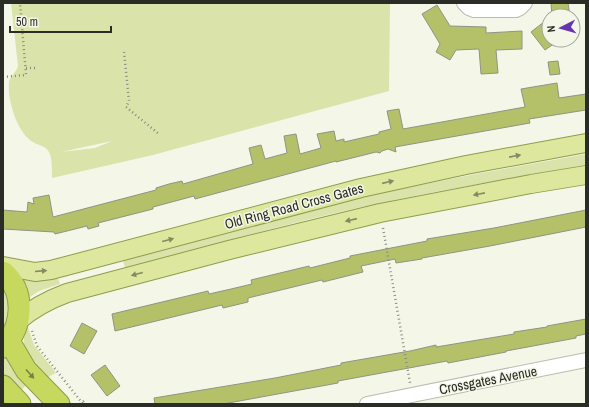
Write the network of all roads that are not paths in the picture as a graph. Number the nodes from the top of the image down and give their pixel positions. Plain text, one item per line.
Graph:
1 (464, 3) edge
2 (525, 3) edge
3 (586, 143) edge
4 (586, 175) edge
5 (3, 266) edge
6 (3, 272) edge
7 (25, 324) junction
8 (6, 344) edge
9 (586, 360) edge
10 (3, 386) edge
11 (20, 404) edge
12 (59, 404) edge
13 (367, 404) edge

1 - 2 street
5 -> 3 main road, Old Ring Road Cross Gates
4 -> 7 main road, Old Ring Road Cross Gates
6 - 7 highway
7 - 8 highway
8 -> 12 highway
9 - 13 street, Crossgates Avenue
10 - 11 highway

